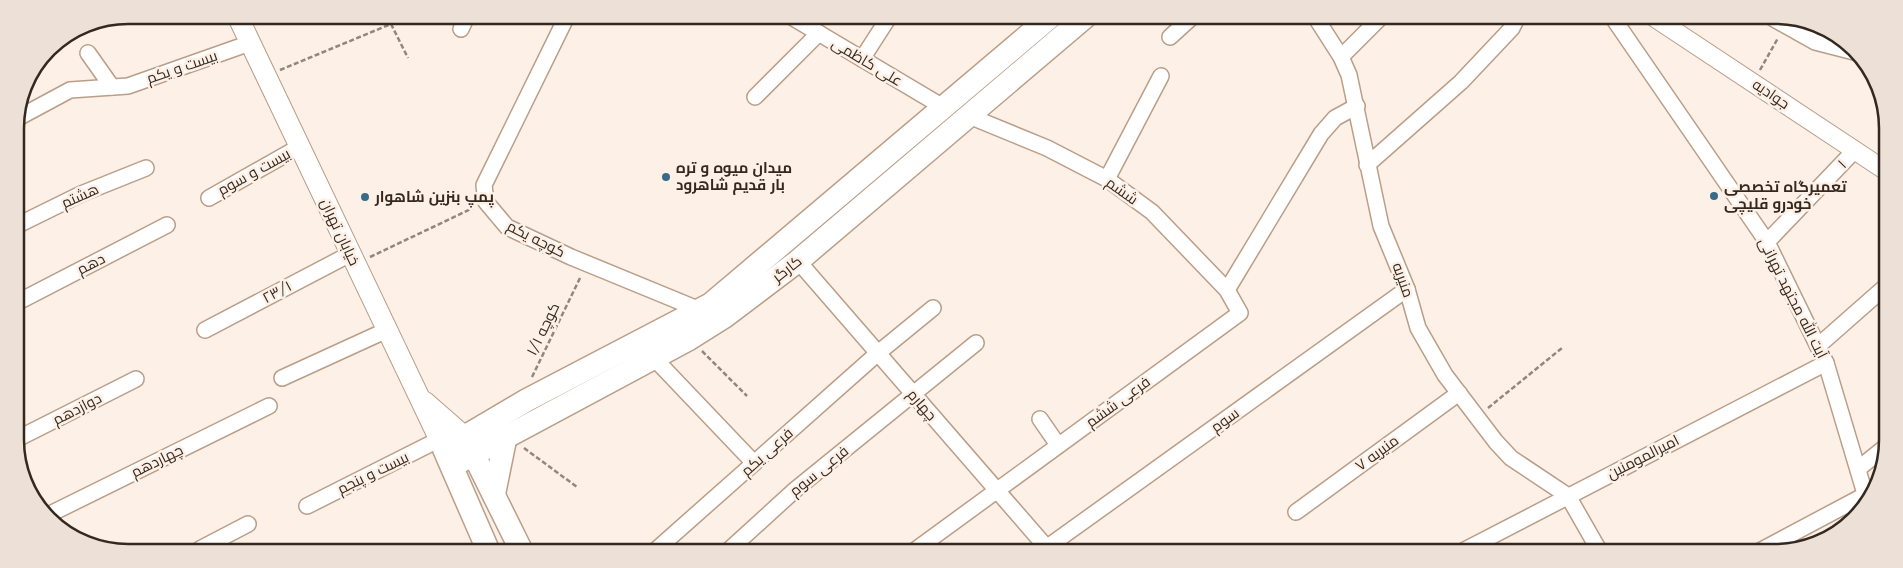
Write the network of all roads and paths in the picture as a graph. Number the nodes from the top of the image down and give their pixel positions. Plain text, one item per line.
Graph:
1 (245, 24) edge
2 (563, 24) edge
3 (803, 24) edge
4 (884, 24) edge
5 (1042, 24) edge
6 (1077, 24) edge
7 (1184, 24) edge
8 (1320, 24) edge
9 (1374, 24) edge
10 (1514, 24) edge
11 (1617, 24) edge
12 (1664, 24) edge
13 (1779, 24) edge
14 (1785, 25) edge
15 (819, 34) junction
16 (1170, 37) dead end
17 (250, 43) junction
18 (1844, 49) edge
19 (88, 53) dead end
20 (1341, 57) junction
21 (408, 58) dead end
22 (862, 59) junction
23 (266, 76) junction
24 (1161, 76) dead end
25 (1752, 82) junction
26 (112, 87) junction
27 (755, 97) dead end
28 (1357, 106) junction
29 (943, 107) junction
30 (25, 114) edge
31 (969, 116) junction
32 (299, 147) junction
33 (1855, 150) junction
34 (1367, 165) junction
35 (1879, 166) edge
36 (146, 168) dead end
37 (1107, 179) junction
38 (209, 198) dead end
39 (486, 202) junction
40 (24, 222) edge
41 (167, 226) dead end
42 (1767, 242) junction
43 (352, 259) junction
44 (798, 261) junction
45 (587, 263) junction
46 (1407, 289) junction
47 (1227, 290) junction
48 (1879, 293) edge
49 (24, 299) edge
50 (933, 308) dead end
51 (700, 310) junction
52 (1240, 313) joint
53 (205, 330) dead end
54 (387, 330) junction
55 (689, 338) junction
56 (976, 343) dead end
57 (1818, 346) junction
58 (1562, 348) dead end
59 (878, 353) junction
60 (653, 357) junction
61 (1826, 363) junction
62 (282, 378) dead end
63 (532, 378) dead end
64 (136, 379) dead end
65 (1459, 393) junction
66 (914, 394) junction
67 (747, 396) dead end
68 (419, 397) junction
69 (269, 406) dead end
70 (1477, 417) junction
71 (1040, 419) dead end
72 (24, 435) edge
73 (506, 435) junction
74 (469, 445) junction
75 (1058, 446) junction
76 (445, 451) junction
77 (1878, 453) edge
78 (754, 463) junction
79 (1858, 469) junction
80 (577, 487) dead end
81 (997, 491) junction
82 (1865, 493) edge
83 (494, 494) junction
84 (1568, 496) junction
85 (1862, 498) edge
86 (307, 506) dead end
87 (53, 512) edge
88 (1296, 512) dead end
89 (248, 524) dead end
90 (210, 544) edge
91 (485, 544) edge
92 (518, 544) edge
93 (663, 544) edge
94 (735, 544) edge
95 (924, 544) edge
96 (1039, 544) edge
97 (1052, 544) edge
98 (1476, 544) edge
99 (1595, 544) edge
100 (1773, 544) edge

1 - 17 main road, خیابان تهران
2 - 39 street
3 - 15 street, علی کاظمی
4 - 22 street
5 - 29 main road, کارگر
6 - 31 main road, کارگر
7 - 16 street
8 - 20 street, منیریه
9 - 20 street
10 - 34 street
11 - 42 street, آیت الله مجتهد تهرانی
12 - 25 street, جوادیه
13 - 25 path
14 - 18 street
15 - 22 street, علی کاظمی
15 - 27 street
17 - 23 main road, خیابان تهران
17 - 26 street, بیست و یکم
19 - 26 street
20 - 28 street, منیریه
21 - 23 path
22 - 29 street, علی کاظمی
23 - 32 main road, خیابان تهران
24 - 37 street
25 - 33 street, جوادیه
26 - 30 street
28 - 34 street, منیریه
28 - 47 street
29 - 51 main road, کارگر
31 - 37 street, ششم
31 - 44 main road, کارگر
32 - 38 street, بیست و سوم
32 - 43 main road, خیابان تهران
33 - 35 street, جوادیه
33 - 42 street, ۱
34 - 46 street, منیریه
36 - 40 street, هشتم
37 - 47 street, ششم
39 - 43 path
39 - 45 street, کوچه یکم
41 - 49 street, دهم
42 - 57 street, آیت الله مجتهد تهرانی
43 - 53 street, ۲۳/۱
43 - 54 main road, خیابان تهران
44 - 55 main road, کارگر
44 - 59 street, چهارم
45 - 51 street, کوچه یکم
45 - 63 path, کوچه ۱/۱
46 - 65 street, منیریه
46 - 97 street, سوم
47 - 52 street, ششم
48 - 57 street
50 - 59 street, فرعی یکم
51 - 74 main road, کارگر
52 - 75 street, فرعی ششم
54 - 62 street
54 - 68 main road, خیابان تهران
55 - 60 main road, کارگر
55 - 67 path
56 - 66 street, فرعی سوم
57 - 61 street, آیت الله مجتهد تهرانی
58 - 70 path
59 - 66 street, چهارم
59 - 78 street, فرعی یکم
60 - 73 main road, کارگر
60 - 78 street
61 - 79 street, آیت الله مجتهد تهرانی
61 - 84 street, امیرالمومنین
64 - 72 street, دوازدهم
65 - 70 street, منیریه
65 - 88 street, منیریه ۷
66 - 81 street, چهارم
66 - 94 street, فرعی سوم
68 - 74 main road
68 - 76 main road, خیابان تهران
69 - 87 street, چهاردهم
70 - 84 street, منیریه
71 - 75 street
73 - 74 main road, کارگر
73 - 80 path
73 - 83 main road
74 - 76 main road, کارگر
74 - 83 main road
75 - 81 street, فرعی ششم
76 - 86 street, بیست و پنجم
76 - 91 main road
77 - 79 street
78 - 93 street, فرعی یکم
79 - 82 street, آیت الله مجتهد تهرانی
81 - 95 street, فرعی ششم
81 - 96 street, چهارم
83 - 92 main road
84 - 98 street, امیرالمومنین
84 - 99 street
85 - 100 street
89 - 90 street

